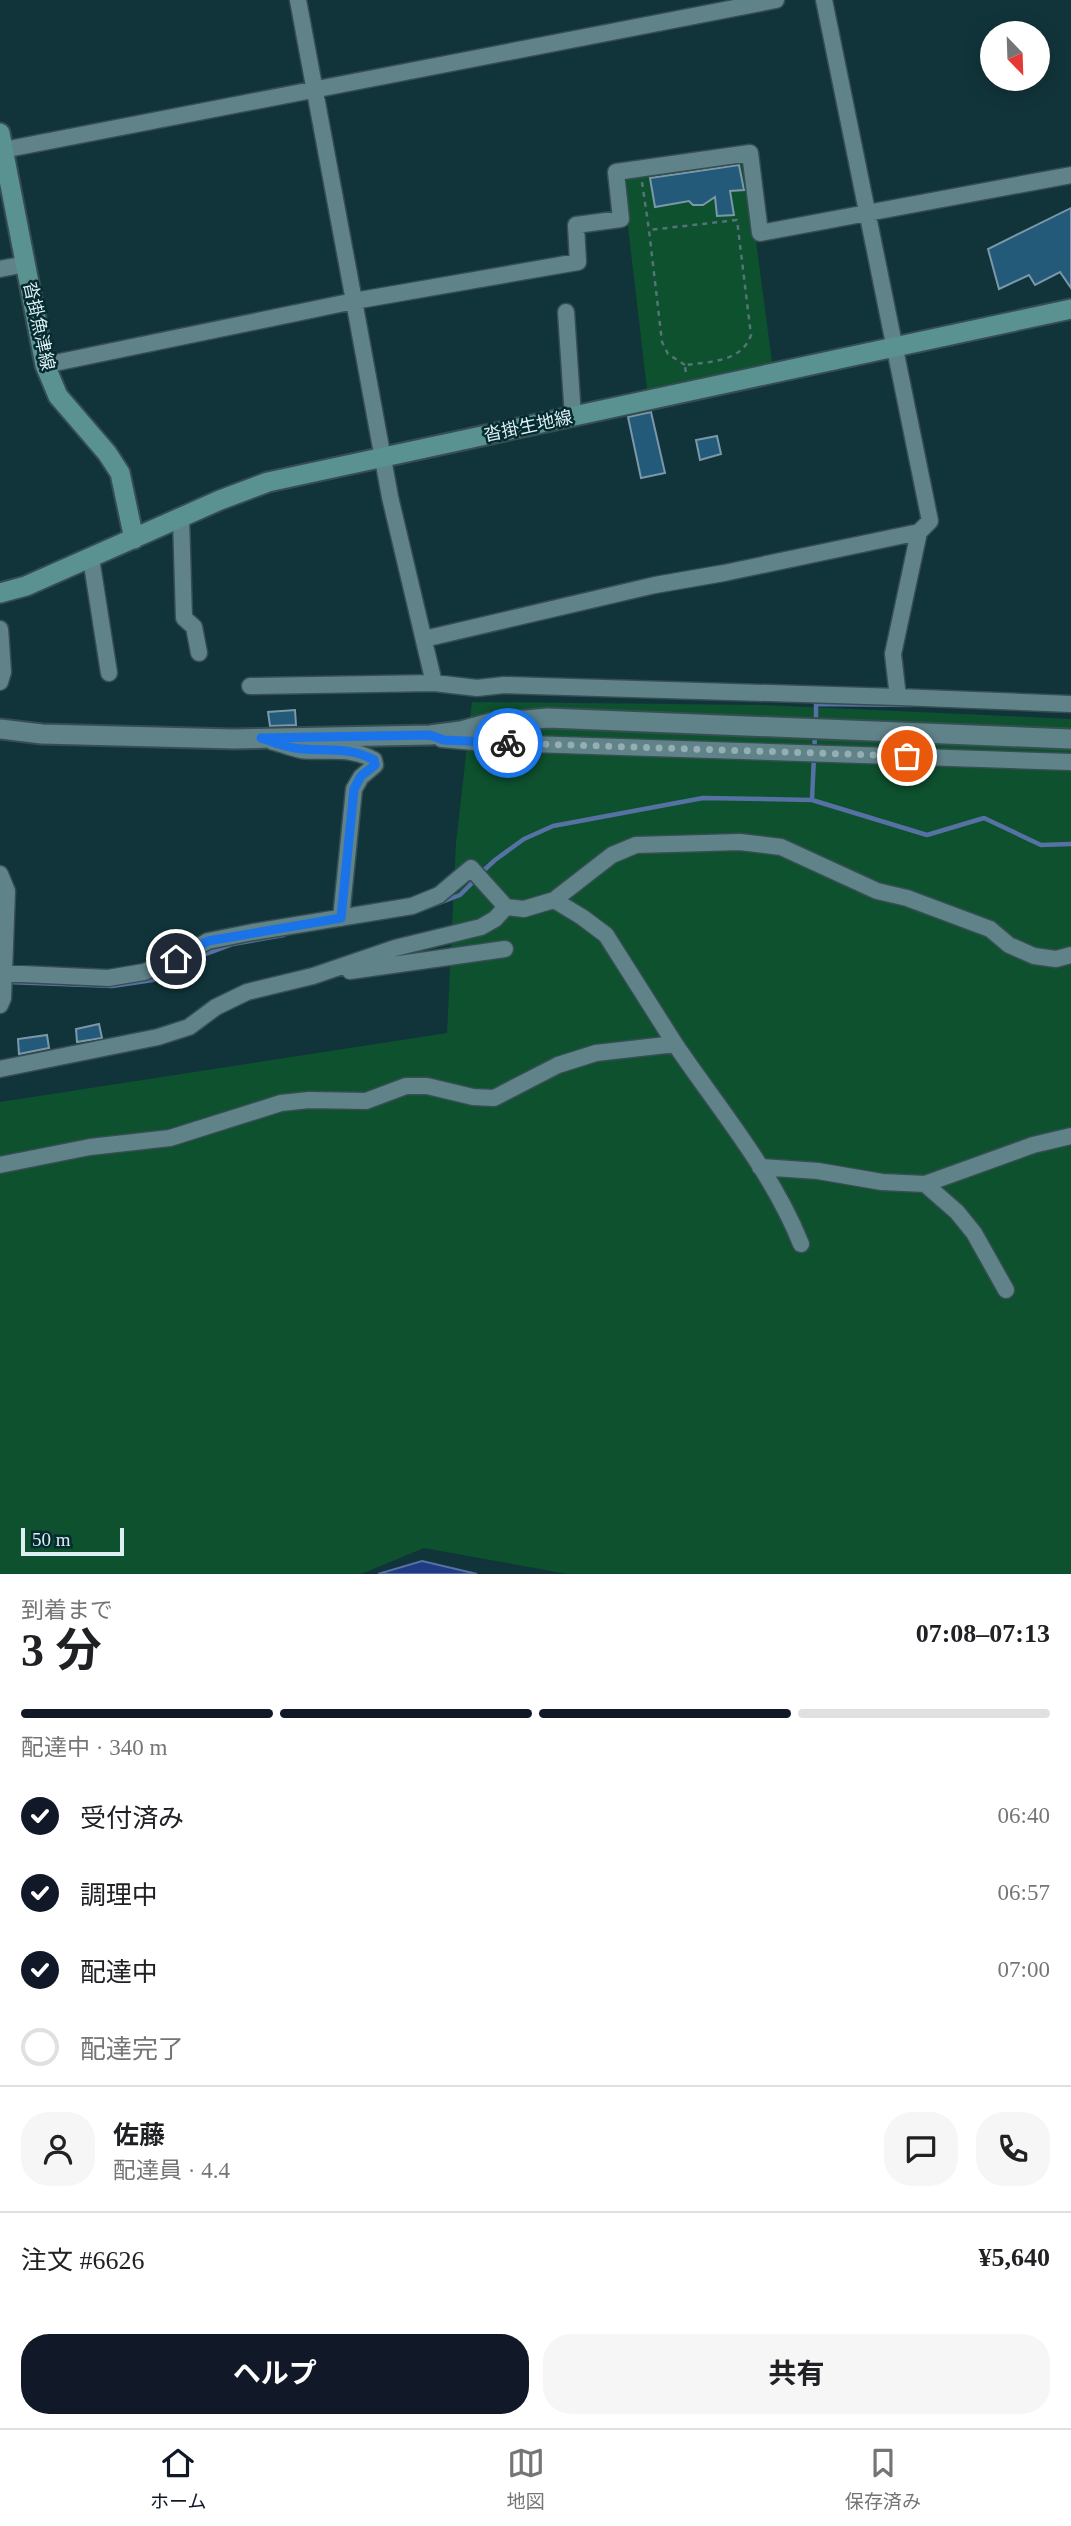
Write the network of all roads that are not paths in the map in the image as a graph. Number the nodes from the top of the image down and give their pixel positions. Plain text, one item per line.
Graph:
1 (298, 0) edge
2 (776, 0) edge
3 (824, 0) edge
4 (315, 90) junction
5 (2, 141) edge
6 (1071, 175) edge
7 (868, 215) junction
8 (26, 264) junction
9 (0, 268) edge
10 (354, 301) junction
11 (1071, 309) edge
12 (565, 312) dead end
13 (895, 348) junction
14 (45, 365) junction
15 (573, 417) junction
16 (382, 458) junction
17 (181, 518) junction
18 (919, 532) junction
19 (134, 539) junction
20 (91, 558) junction
21 (0, 593) edge
22 (0, 629) edge
23 (424, 639) junction
24 (200, 653) dead end
25 (110, 673) dead end
26 (0, 682) edge
27 (434, 683) junction
28 (250, 686) dead end
29 (898, 697) junction
30 (1071, 704) edge
31 (0, 729) edge
32 (430, 735) junction
33 (261, 738) junction
34 (1071, 739) edge
35 (1071, 762) edge
36 (0, 874) edge
37 (554, 900) junction
38 (506, 907) junction
39 (341, 918) junction
40 (505, 949) dead end
41 (1071, 955) edge
42 (2, 973) edge
43 (313, 976) junction
44 (0, 1005) edge
45 (675, 1044) junction
46 (0, 1069) edge
47 (1071, 1136) edge
48 (0, 1164) edge
49 (760, 1167) junction
50 (925, 1184) junction
51 (801, 1244) dead end
52 (1006, 1290) dead end

1 - 4 street
2 - 4 street
3 - 7 street
4 - 5 street
4 - 10 street
5 - 8 main road, 沓掛魚津線
6 - 7 street
7 - 10 street
7 - 13 street
8 - 9 street
8 - 14 main road, 沓掛魚津線
10 - 14 street
10 - 16 street
11 - 13 main road, 沓掛生地線
12 - 15 street
13 - 15 main road, 沓掛生地線
13 - 18 street
14 - 19 main road, 沓掛魚津線
15 - 16 main road, 沓掛生地線
16 - 17 main road, 沓掛生地線
16 - 23 street
17 - 19 main road, 沓掛生地線
17 - 24 street
18 - 23 street
18 - 29 street
19 - 20 main road, 沓掛生地線
20 - 21 main road, 沓掛生地線
20 - 25 street
22 - 26 street
23 - 27 street
27 - 28 street
27 - 29 street
29 - 30 street
31 - 33 street
32 - 33 street
32 - 34 street
32 - 35 street
33 - 39 street
36 - 42 street
37 - 38 street
37 - 41 street
37 - 45 street
38 - 39 street
38 - 43 street
39 - 42 street
40 - 43 street
42 - 44 street
43 - 46 street
45 - 48 street
45 - 49 street
47 - 50 street
49 - 50 street
49 - 51 street
50 - 52 street

